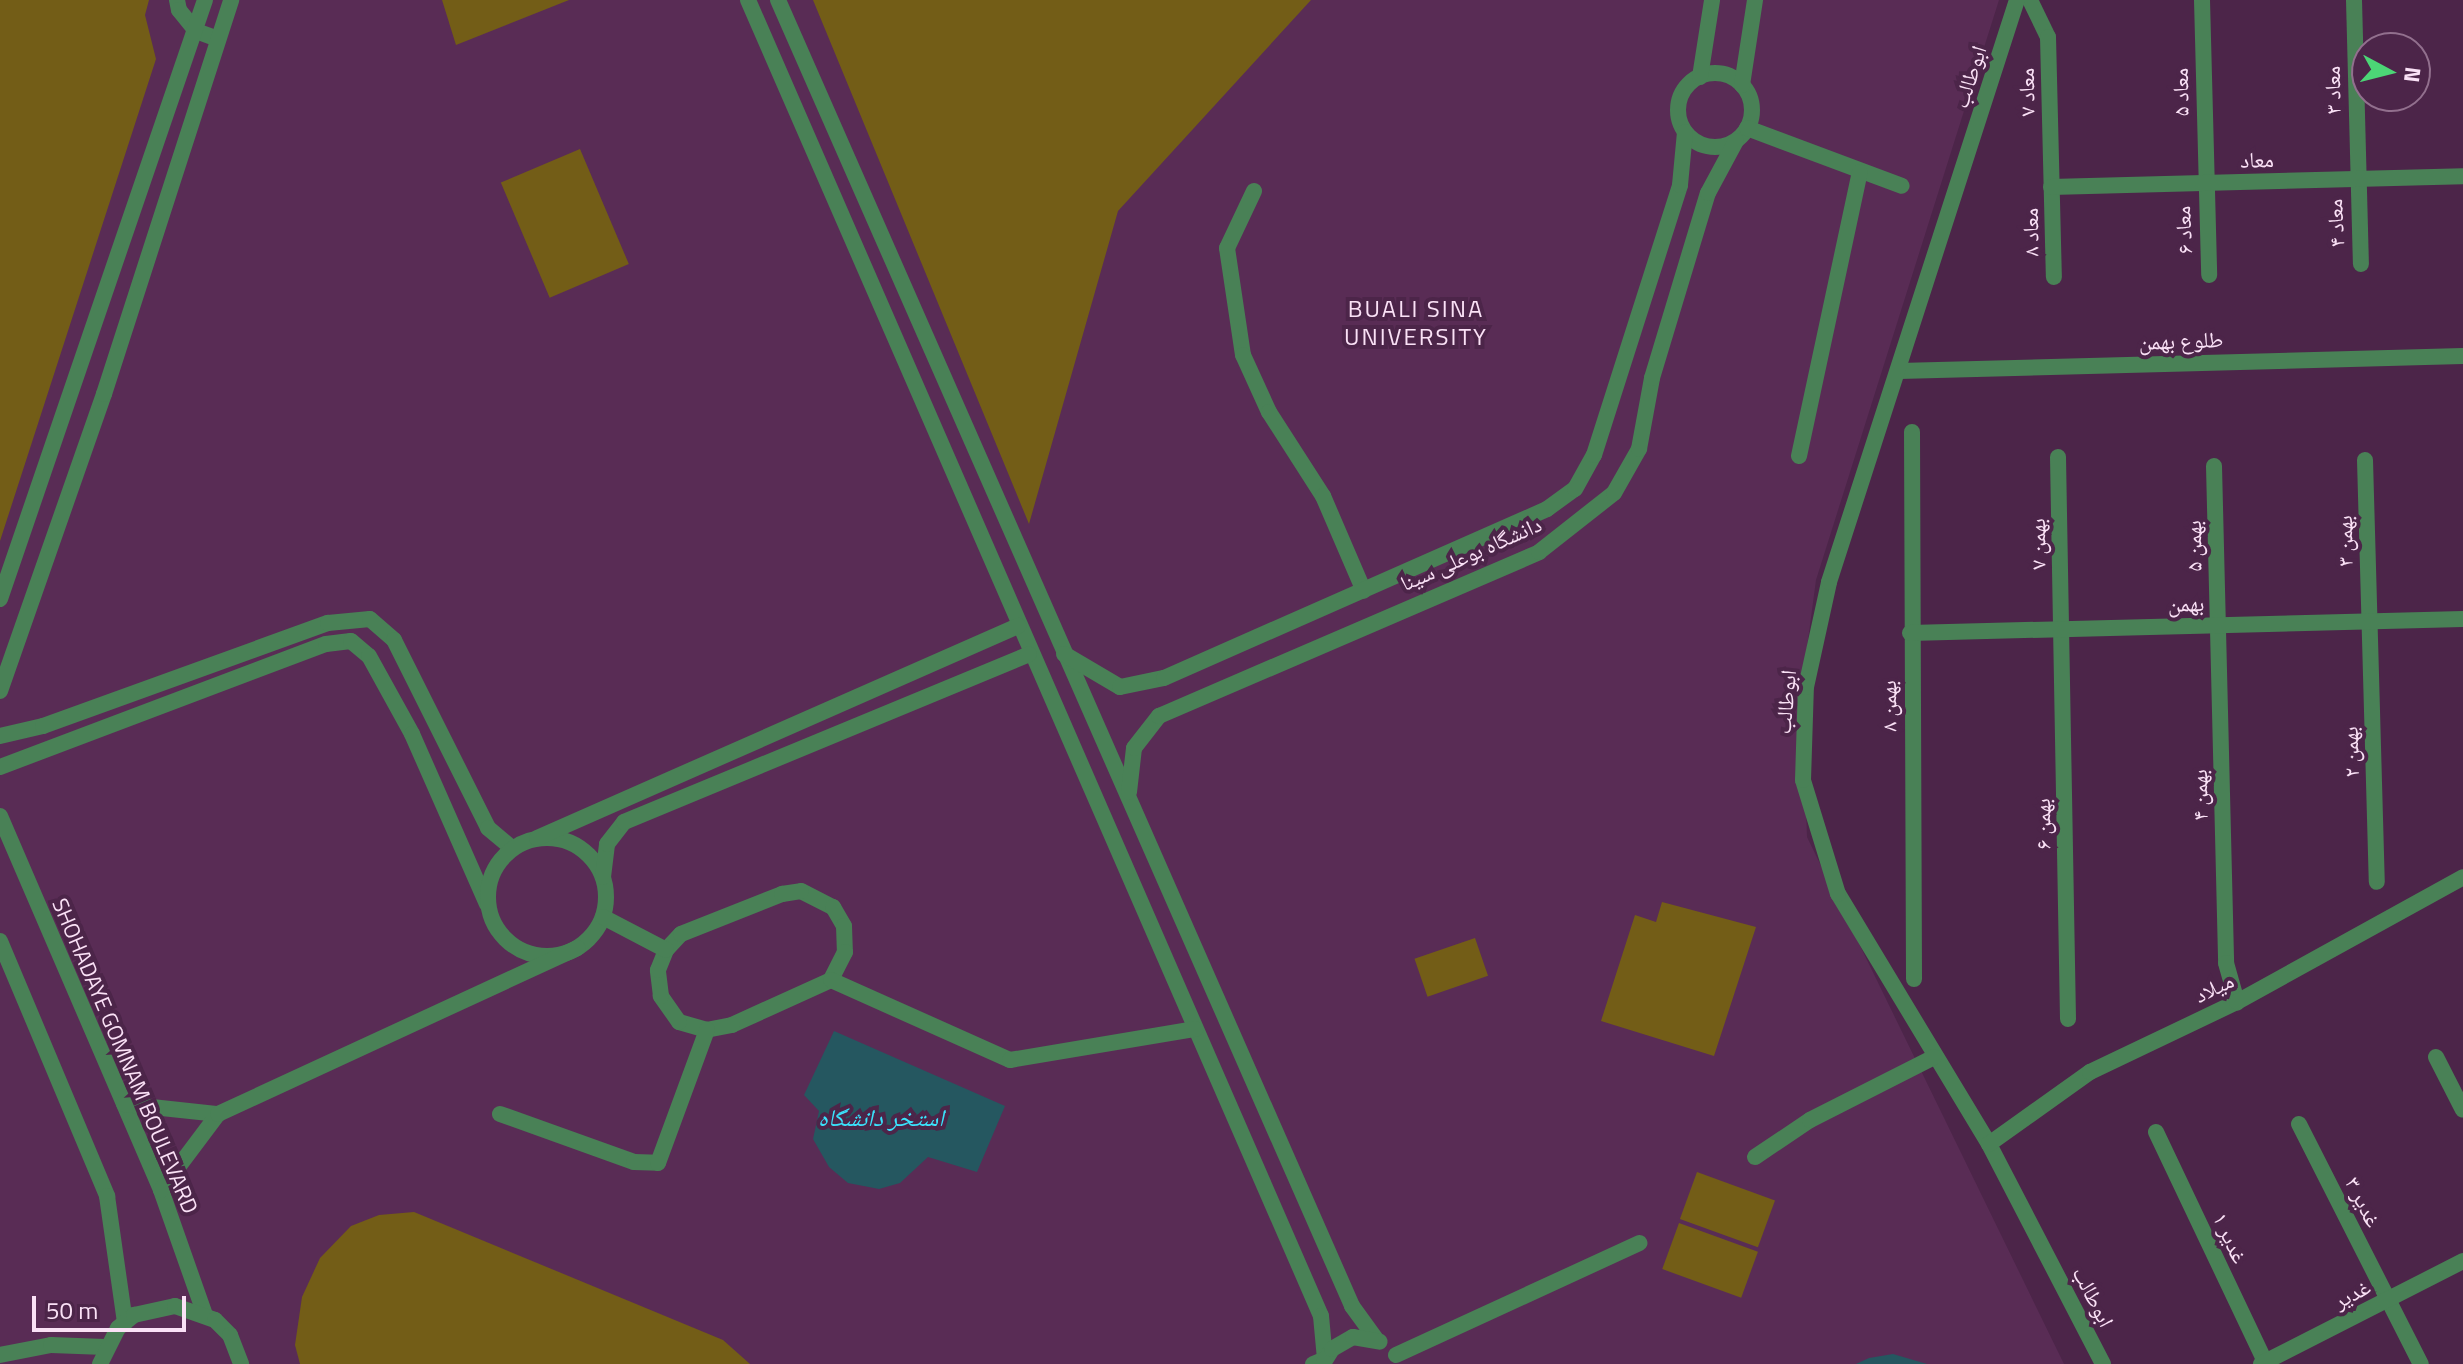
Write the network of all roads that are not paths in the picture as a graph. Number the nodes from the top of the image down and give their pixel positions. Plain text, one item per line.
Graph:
1 (177, 0) edge
2 (205, 0) edge
3 (231, 0) edge
4 (748, 0) edge
5 (778, 0) edge
6 (1712, 0) edge
7 (1755, 0) edge
8 (2017, 0) edge
9 (2030, 0) edge
10 (2202, 0) edge
11 (2354, 0) edge
12 (196, 31) junction
13 (218, 39) junction
14 (1700, 77) junction
15 (1742, 85) junction
16 (1747, 128) junction
17 (1685, 132) junction
18 (1736, 141) junction
19 (1860, 172) junction
20 (2463, 176) edge
21 (2356, 180) junction
22 (2204, 184) junction
23 (1902, 186) dead end
24 (2051, 187) junction
25 (1254, 191) dead end
26 (2361, 264) dead end
27 (2209, 275) dead end
28 (2054, 277) dead end
29 (2463, 356) edge
30 (1899, 371) junction
31 (1912, 432) dead end
32 (1799, 456) dead end
33 (2058, 457) dead end
34 (2365, 460) dead end
35 (2214, 466) dead end
36 (1364, 591) junction
37 (0, 599) edge
38 (2463, 619) edge
39 (2369, 621) junction
40 (2218, 625) junction
41 (1018, 626) junction
42 (2062, 630) junction
43 (1910, 633) junction
44 (1029, 654) junction
45 (1064, 654) junction
46 (0, 691) edge
47 (0, 736) edge
48 (0, 767) edge
49 (1129, 793) junction
50 (0, 816) edge
51 (537, 838) junction
52 (512, 848) junction
53 (603, 877) junction
54 (2463, 877) edge
55 (2377, 882) dead end
56 (487, 904) junction
57 (603, 917) junction
58 (0, 941) edge
59 (577, 948) junction
60 (666, 950) junction
61 (1914, 979) dead end
62 (831, 980) junction
63 (2237, 1002) junction
64 (2068, 1019) dead end
65 (1195, 1029) junction
66 (707, 1030) junction
67 (1934, 1057) junction
68 (2436, 1057) dead end
69 (124, 1104) junction
70 (2463, 1110) edge
71 (218, 1114) junction
72 (500, 1114) dead end
73 (2299, 1124) dead end
74 (2156, 1132) dead end
75 (1989, 1144) junction
76 (1755, 1157) dead end
77 (161, 1190) junction
78 (1639, 1243) dead end
79 (2463, 1261) edge
80 (2388, 1300) junction
81 (205, 1315) junction
82 (125, 1323) junction
83 (1376, 1339) junction
84 (105, 1347) junction
85 (0, 1355) edge
86 (1397, 1360) edge
87 (1321, 1362) edge
88 (2264, 1363) edge
89 (100, 1364) edge
90 (241, 1364) edge
91 (2103, 1364) edge
92 (2421, 1364) edge

1 - 12 street
2 - 12 street
3 - 13 street
4 - 41 street
5 - 45 street
6 - 14 street
7 - 15 street
8 - 30 street, ابوطالب
9 - 24 street, معاد ۷
10 - 22 street, معاد ۵
11 - 21 street, معاد ۳
12 - 13 street
12 - 37 street
13 - 46 street
14 - 15 street
14 - 17 street
15 - 16 street
16 - 18 street
16 - 19 street
17 - 18 street
17 - 36 street, دانشگاه بوعلی سینا
18 - 49 street, دانشگاه بوعلی سینا
19 - 23 street
19 - 32 street
20 - 21 street, معاد
21 - 22 street, معاد
21 - 26 street, معاد ۴
22 - 24 street, معاد
22 - 27 street, معاد ۶
24 - 28 street, معاد ۸
25 - 36 street
29 - 30 street, طلوع بهمن
30 - 67 street, ابوطالب
31 - 43 street, بهمن ۸
33 - 42 street, بهمن ۷
34 - 39 street, بهمن ۳
35 - 40 street, بهمن ۵
36 - 45 street, دانشگاه بوعلی سینا
38 - 39 street, بهمن
39 - 40 street, بهمن
39 - 55 street, بهمن ۲
40 - 42 street, بهمن
40 - 63 street, بهمن ۴
41 - 44 street
41 - 51 street
42 - 43 street, بهمن
42 - 64 street, بهمن ۶
43 - 61 street, بهمن ۸
44 - 53 street
44 - 65 street
45 - 49 street
47 - 52 street
48 - 56 street
49 - 83 street
50 - 69 street, SHOHADAYE GOMNAM BOULEVARD
51 - 52 street
51 - 53 street
52 - 56 street
53 - 57 street
54 - 63 street, میلاد
56 - 59 street
57 - 59 street
57 - 60 street
58 - 82 street
59 - 71 street
60 - 62 street
60 - 66 street
62 - 65 street
62 - 66 street
63 - 75 street, میلاد
65 - 87 street
66 - 72 street
67 - 75 street, ابوطالب
67 - 76 street
68 - 70 street
69 - 71 street
69 - 77 street, SHOHADAYE GOMNAM BOULEVARD
71 - 77 street
73 - 80 street, غدیر ۳
74 - 88 street, غدیر ۱
75 - 91 street, ابوطالب
77 - 81 street, SHOHADAYE GOMNAM BOULEVARD
78 - 86 street
79 - 80 street, غدیر
80 - 88 street, غدیر
80 - 92 street, غدیر ۳
81 - 82 street
81 - 90 street
82 - 84 street
83 - 86 street
83 - 87 street
84 - 85 street
84 - 89 street

